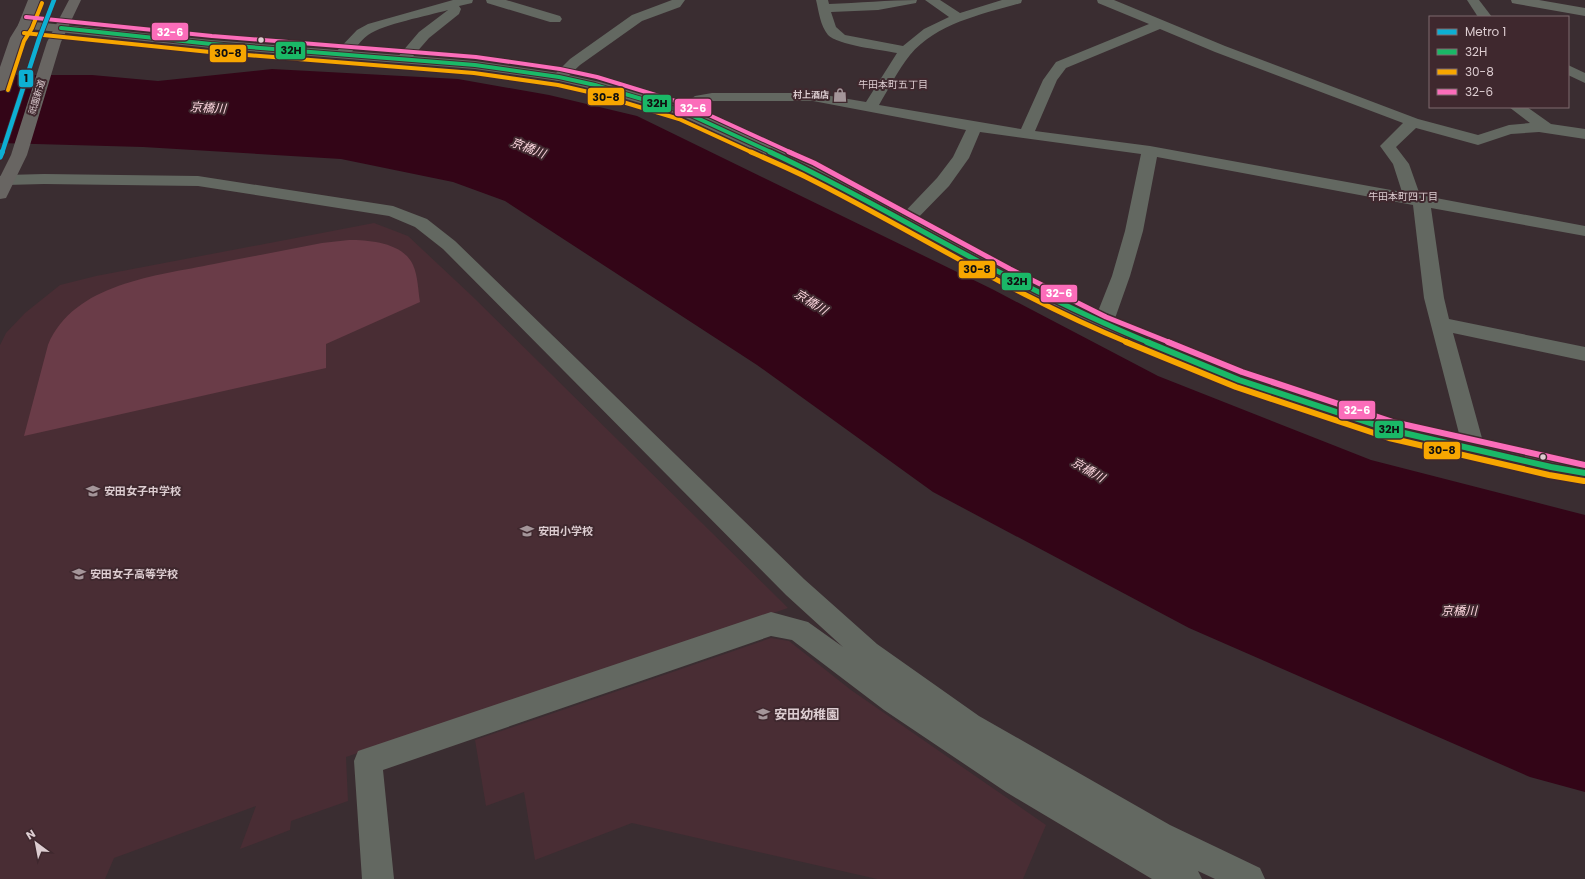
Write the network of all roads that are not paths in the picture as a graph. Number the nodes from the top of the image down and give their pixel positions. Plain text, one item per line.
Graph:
1 (34, 0) edge
2 (75, 0) edge
3 (467, 0) edge
4 (492, 0) edge
5 (679, 0) edge
6 (911, 0) edge
7 (931, 0) edge
8 (1016, 0) edge
9 (1103, 0) edge
10 (1138, 0) edge
11 (1473, 0) edge
12 (1517, 0) edge
13 (824, 4) edge
14 (450, 5) junction
15 (1120, 7) junction
16 (1585, 12) edge
17 (1484, 16) edge
18 (959, 18) junction
19 (555, 19) dead end
20 (1160, 24) junction
21 (25, 25) junction
22 (58, 35) junction
23 (906, 50) junction
24 (341, 54) junction
25 (403, 59) junction
26 (1569, 70) edge
27 (559, 77) junction
28 (1585, 79) edge
29 (0, 87) edge
30 (870, 108) junction
31 (1518, 108) edge
32 (682, 111) junction
33 (1413, 122) junction
34 (974, 126) junction
35 (1546, 128) junction
36 (1585, 134) edge
37 (1026, 135) junction
38 (1150, 151) junction
39 (3, 187) edge
40 (1417, 199) junction
41 (905, 221) junction
42 (1585, 231) edge
43 (1103, 324) junction
44 (1440, 324) junction
45 (1585, 354) edge
46 (1474, 449) junction
47 (1585, 473) edge
48 (1159, 836) junction
49 (1176, 876) edge
50 (378, 879) edge
51 (1249, 879) edge

1 - 21 highway
2 - 22 highway, 祇園新道
3 - 14 street
4 - 19 street
5 - 27 street
6 - 13 street
7 - 18 street
8 - 18 street
9 - 15 street
10 - 15 street
11 - 17 street
12 - 16 street
13 - 23 street
14 - 24 street
14 - 25 street
15 - 20 street
18 - 23 street
20 - 33 street
20 - 37 street
21 - 22 main road
21 - 29 highway
22 - 24 main road
22 - 39 highway, 祇園新道
23 - 30 street
24 - 25 main road
25 - 27 main road
26 - 28 street
27 - 32 main road
30 - 32 street
30 - 34 street
31 - 35 street
32 - 41 main road
33 - 35 street
33 - 40 street
34 - 37 street
34 - 41 street
35 - 36 street
37 - 38 street
38 - 40 street
38 - 43 street
39 - 48 street
40 - 42 street
40 - 44 street
41 - 43 main road
43 - 46 main road
44 - 45 street
44 - 46 street
46 - 47 main road
48 - 49 street
48 - 51 street
49 - 50 street

